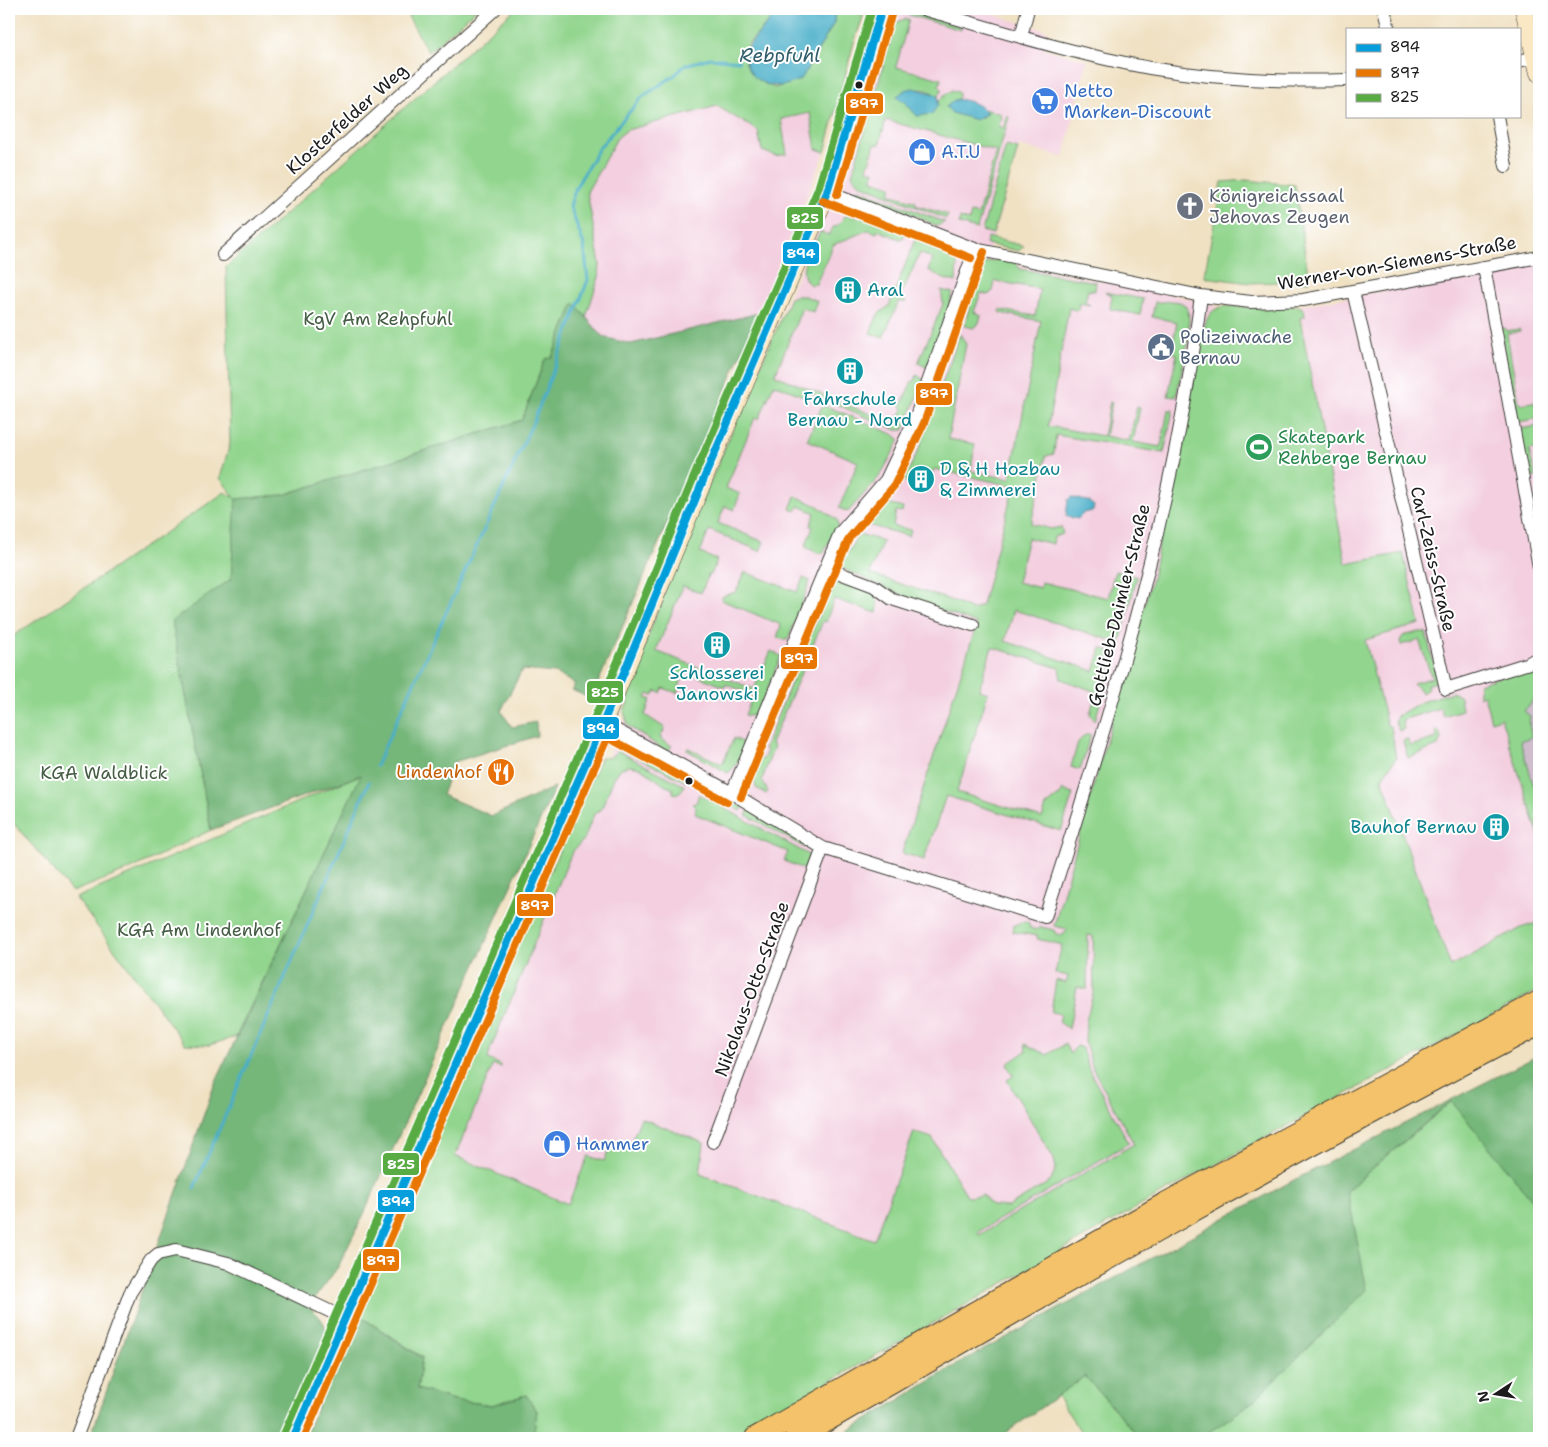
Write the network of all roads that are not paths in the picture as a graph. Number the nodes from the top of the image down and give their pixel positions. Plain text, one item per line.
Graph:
1 (495, 9) edge
2 (882, 9) edge
3 (922, 9) edge
4 (1028, 9) edge
5 (1384, 9) edge
6 (1524, 9) edge
7 (1389, 28) edge
8 (1020, 37) junction
9 (1533, 62) edge
10 (1346, 80) edge
11 (1497, 118) edge
12 (1506, 166) dead end
13 (827, 192) junction
14 (975, 249) junction
15 (223, 256) dead end
16 (1539, 257) edge
17 (1484, 267) junction
18 (1353, 291) junction
19 (1201, 296) junction
20 (1539, 567) edge
21 (826, 568) junction
22 (973, 625) dead end
23 (1539, 657) edge
24 (603, 723) junction
25 (732, 793) junction
26 (823, 848) junction
27 (1539, 1002) edge
28 (1539, 1024) edge
29 (713, 1142) dead end
30 (344, 1318) junction
31 (76, 1438) edge
32 (293, 1438) edge
33 (756, 1438) edge
34 (796, 1438) edge

1 - 15 street, Klosterfelder Weg
2 - 13 main road
3 - 8 street
4 - 8 street
5 - 7 street
6 - 9 main road
8 - 10 street
11 - 12 street
13 - 14 street, Werner-von-Siemens-Straße
13 - 24 main road
14 - 19 street, Werner-von-Siemens-Straße
14 - 21 street
16 - 17 street, Werner-von-Siemens-Straße
17 - 18 street, Werner-von-Siemens-Straße
17 - 20 street
18 - 19 street, Werner-von-Siemens-Straße
18 - 23 street, Carl-Zeiss-Straße
19 - 26 street, Gottlieb-Daimler-Straße
21 - 22 street
21 - 25 street
24 - 25 street
24 - 30 main road
25 - 26 street
26 - 29 street, Nikolaus-Otto-Straße
27 - 33 highway
28 - 34 highway
30 - 31 street
30 - 32 main road

